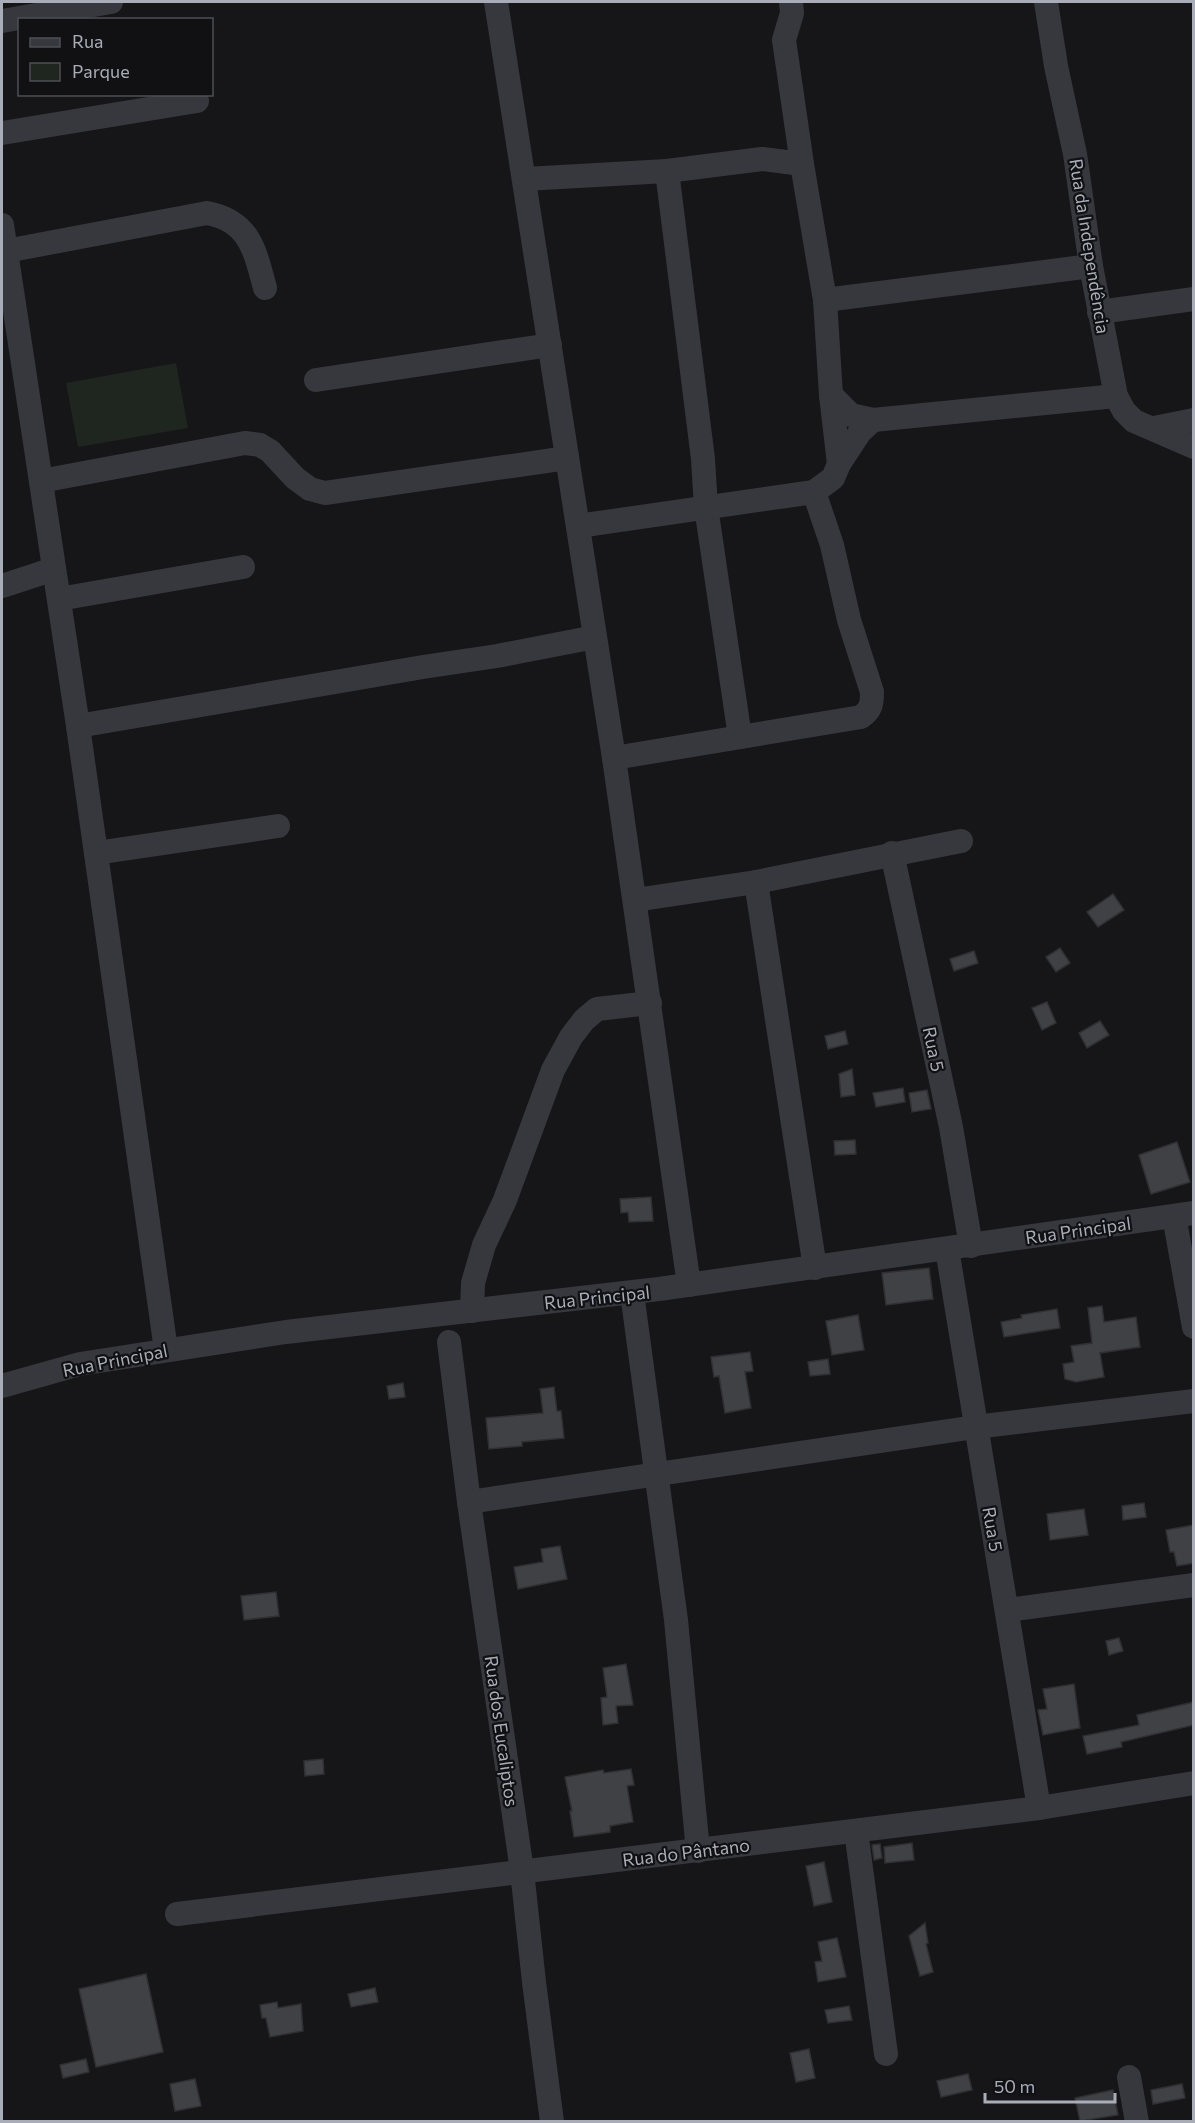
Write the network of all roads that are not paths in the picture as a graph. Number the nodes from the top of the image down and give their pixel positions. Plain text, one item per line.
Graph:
1 (111, 2) edge
2 (496, 2) edge
3 (791, 2) edge
4 (1046, 2) edge
5 (18, 18) edge
6 (19, 18) edge
7 (2, 21) edge
8 (197, 101) dead end
9 (797, 132) junction
10 (2, 133) edge
11 (762, 159) junction
12 (802, 164) junction
13 (667, 171) junction
14 (525, 178) junction
15 (2, 225) edge
16 (6, 251) junction
17 (1091, 266) junction
18 (265, 288) dead end
19 (1194, 299) edge
20 (825, 300) junction
21 (1099, 312) junction
22 (550, 345) junction
23 (316, 380) dead end
24 (831, 395) junction
25 (1116, 396) junction
26 (873, 420) junction
27 (1194, 420) edge
28 (1154, 428) junction
29 (1194, 447) edge
30 (567, 458) junction
31 (838, 464) junction
32 (41, 481) junction
33 (814, 492) junction
34 (706, 507) junction
35 (578, 526) junction
36 (243, 567) dead end
37 (54, 569) junction
38 (2, 586) edge
39 (59, 599) junction
40 (595, 637) junction
41 (78, 726) junction
42 (741, 738) junction
43 (614, 758) junction
44 (278, 826) dead end
45 (961, 841) dead end
46 (96, 853) junction
47 (892, 853) junction
48 (756, 882) junction
49 (635, 900) junction
50 (650, 1002) junction
51 (1184, 1215) edge
52 (971, 1246) junction
53 (947, 1249) junction
54 (815, 1268) junction
55 (689, 1285) junction
56 (632, 1293) junction
57 (467, 1311) junction
58 (422, 1316) junction
59 (1194, 1327) edge
60 (449, 1342) junction
61 (166, 1350) junction
62 (2, 1386) edge
63 (1194, 1401) edge
64 (975, 1427) junction
65 (655, 1475) junction
66 (470, 1502) junction
67 (1194, 1585) edge
68 (1006, 1610) junction
69 (1194, 1783) edge
70 (1039, 1808) junction
71 (856, 1831) junction
72 (698, 1851) junction
73 (522, 1871) junction
74 (177, 1914) dead end
75 (886, 2054) dead end
76 (1129, 2077) dead end
77 (552, 2121) edge
78 (1137, 2121) edge

1 - 6 street
2 - 14 street
3 - 9 street
4 - 17 street, Rua da Independência
5 - 7 street
8 - 10 street
9 - 11 street
9 - 12 street
11 - 12 street
11 - 13 street
12 - 20 street
13 - 14 street
13 - 34 street
14 - 22 street
15 - 16 street
16 - 18 street
16 - 32 street
17 - 20 street
17 - 21 street, Rua da Independência
19 - 21 street
20 - 24 street
21 - 25 street, Rua da Independência
22 - 23 street
22 - 30 street
24 - 26 street
24 - 31 street
25 - 26 street
25 - 28 street, Rua da Independência
26 - 31 street
27 - 28 street
28 - 29 street, Rua da Independência
30 - 32 street
30 - 35 street
31 - 33 street
32 - 37 street
33 - 34 street
33 - 42 street
34 - 35 street
34 - 42 street
35 - 40 street
36 - 39 street
37 - 38 street
37 - 39 street
39 - 41 street
40 - 41 street
40 - 43 street
41 - 46 street
42 - 43 street
43 - 49 street
44 - 46 street
45 - 47 street
46 - 61 street
47 - 48 street
47 - 52 street, Rua 5
48 - 49 street
48 - 54 street
49 - 50 street
50 - 55 street
50 - 57 street
51 - 52 street, Rua Principal
51 - 59 street
52 - 53 street, Rua Principal
53 - 54 street, Rua Principal
53 - 64 street, Rua 5
54 - 55 street, Rua Principal
55 - 56 street, Rua Principal
56 - 57 street, Rua Principal
56 - 65 street
57 - 58 street, Rua Principal
57 - 60 street
58 - 60 street
58 - 61 street, Rua Principal
60 - 66 street, Rua dos Eucaliptos
61 - 62 street, Rua Principal
63 - 64 street
64 - 65 street
64 - 68 street, Rua 5
65 - 66 street
65 - 72 street
66 - 73 street, Rua dos Eucaliptos
67 - 68 street
68 - 70 street, Rua 5
69 - 70 street, Rua do Pântano
70 - 71 street, Rua do Pântano
71 - 72 street, Rua do Pântano
71 - 75 street
72 - 73 street, Rua do Pântano
73 - 74 street, Rua do Pântano
73 - 77 street, Rua dos Eucaliptos
76 - 78 street

